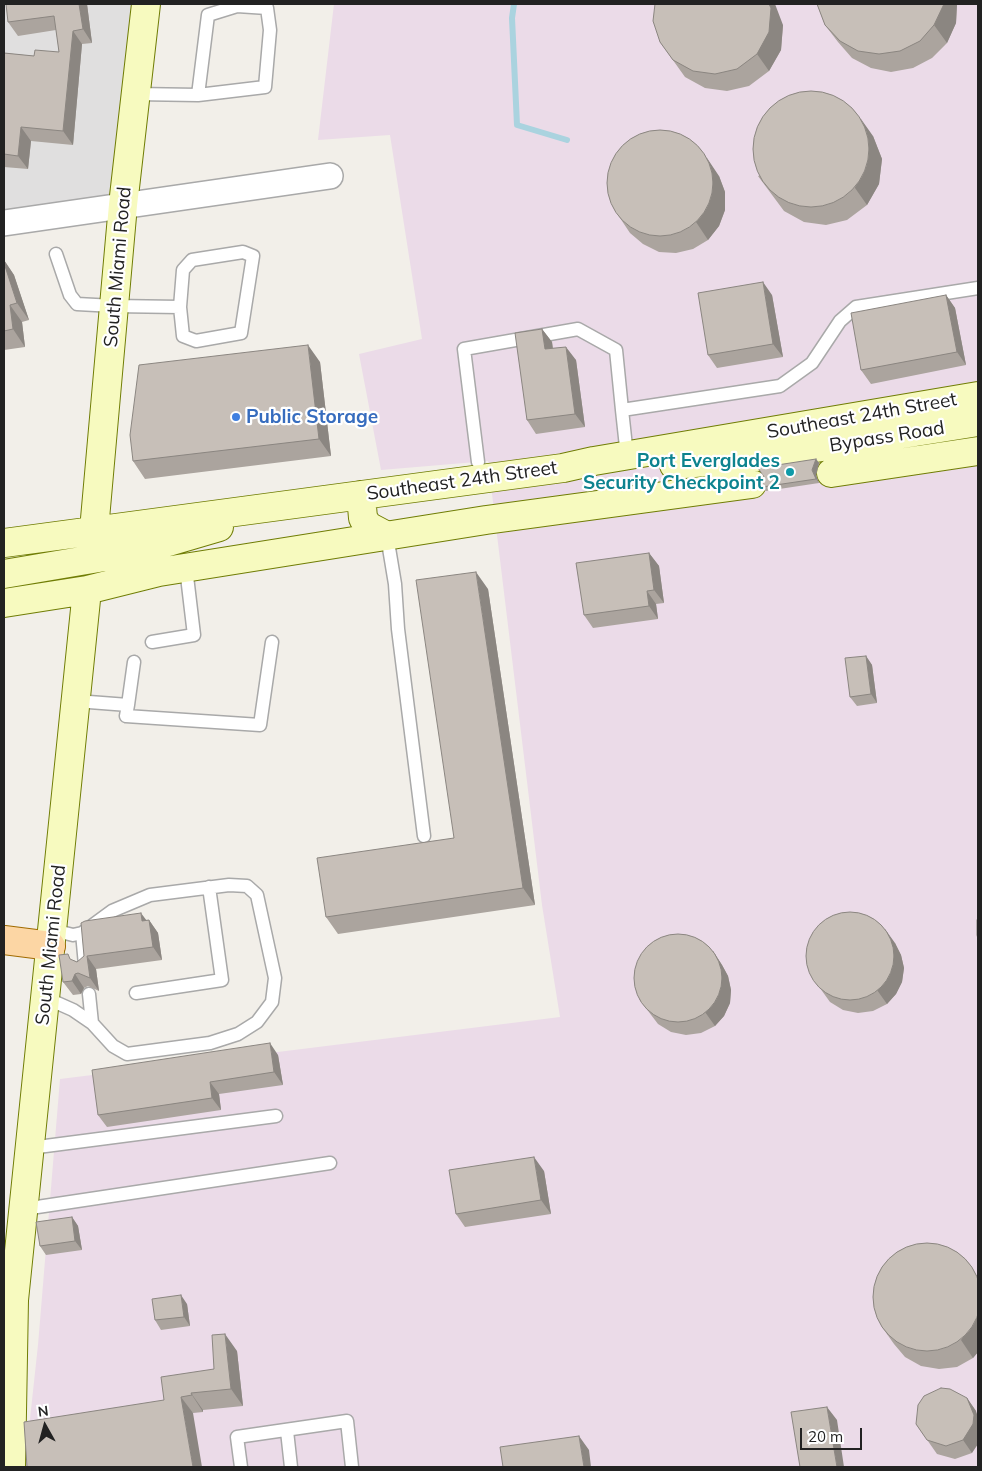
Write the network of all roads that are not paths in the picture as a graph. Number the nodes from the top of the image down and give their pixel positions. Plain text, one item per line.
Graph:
1 (146, 4) edge
2 (136, 94) junction
3 (198, 95) junction
4 (330, 176) dead end
5 (123, 206) junction
6 (4, 223) edge
7 (56, 254) dead end
8 (978, 288) edge
9 (114, 306) junction
10 (180, 307) junction
11 (978, 396) edge
12 (622, 410) junction
13 (978, 422) edge
14 (626, 445) junction
15 (978, 451) edge
16 (842, 452) junction
17 (766, 456) junction
18 (478, 462) dead end
19 (563, 468) junction
20 (752, 484) dead end
21 (361, 495) junction
22 (302, 503) junction
23 (486, 520) junction
24 (94, 530) junction
25 (387, 536) junction
26 (4, 544) edge
27 (186, 568) junction
28 (4, 574) edge
29 (87, 590) junction
30 (4, 603) edge
31 (152, 642) dead end
32 (272, 642) dead end
33 (134, 662) dead end
34 (76, 702) junction
35 (128, 705) junction
36 (424, 836) dead end
37 (208, 887) junction
38 (82, 933) junction
39 (52, 938) junction
40 (4, 940) edge
41 (86, 967) edge
42 (136, 993) dead end
43 (89, 994) edge
44 (46, 998) junction
45 (92, 1023) junction
46 (276, 1116) dead end
47 (30, 1148) junction
48 (330, 1162) dead end
49 (24, 1209) junction
50 (14, 1300) junction
51 (4, 1326) edge
52 (287, 1430) junction
53 (11, 1467) edge
54 (241, 1467) edge
55 (292, 1467) edge
56 (352, 1467) edge

1 - 2 street, South Miami Road
2 - 3 lane
2 - 5 street, South Miami Road
3 - 3 lane
4 - 5 street
5 - 6 street
5 - 9 street, South Miami Road
7 - 9 lane
8 - 12 lane
9 - 10 lane
9 - 24 street, South Miami Road
10 - 10 lane
11 - 16 street, Southeast 24th Street
12 - 14 lane
12 - 18 lane
13 - 16 street, Bypass Road
14 - 16 street, Southeast 24th Street
14 - 19 street, Southeast 24th Street
15 - 16 street, Southeast 24th Street
16 - 17 street, Bypass Road
17 - 19 street, Bypass Road
17 - 23 street, Bypass Road
19 - 21 street, Southeast 24th Street
20 - 23 street
21 - 22 street, Southeast 24th Street
21 - 25 street
22 - 24 street, Southeast 24th Street
22 - 28 street
23 - 25 street
24 - 26 street, Southeast 24th Street
25 - 27 street
25 - 36 lane
27 - 29 street
27 - 31 lane
29 - 30 street
29 - 34 street, South Miami Road
32 - 35 lane
33 - 35 lane
34 - 35 lane
34 - 39 street, South Miami Road
37 - 38 lane
37 - 42 lane
37 - 45 lane
38 - 39 lane
38 - 41 lane
39 - 40 main road
39 - 44 street, South Miami Road
43 - 45 lane
44 - 45 lane
44 - 47 street, South Miami Road
46 - 47 lane
47 - 49 street, South Miami Road
48 - 49 lane
49 - 50 street, South Miami Road
50 - 51 street, South Miami Road
50 - 53 street, South Miami Road
52 - 54 lane
52 - 55 lane
52 - 56 lane

